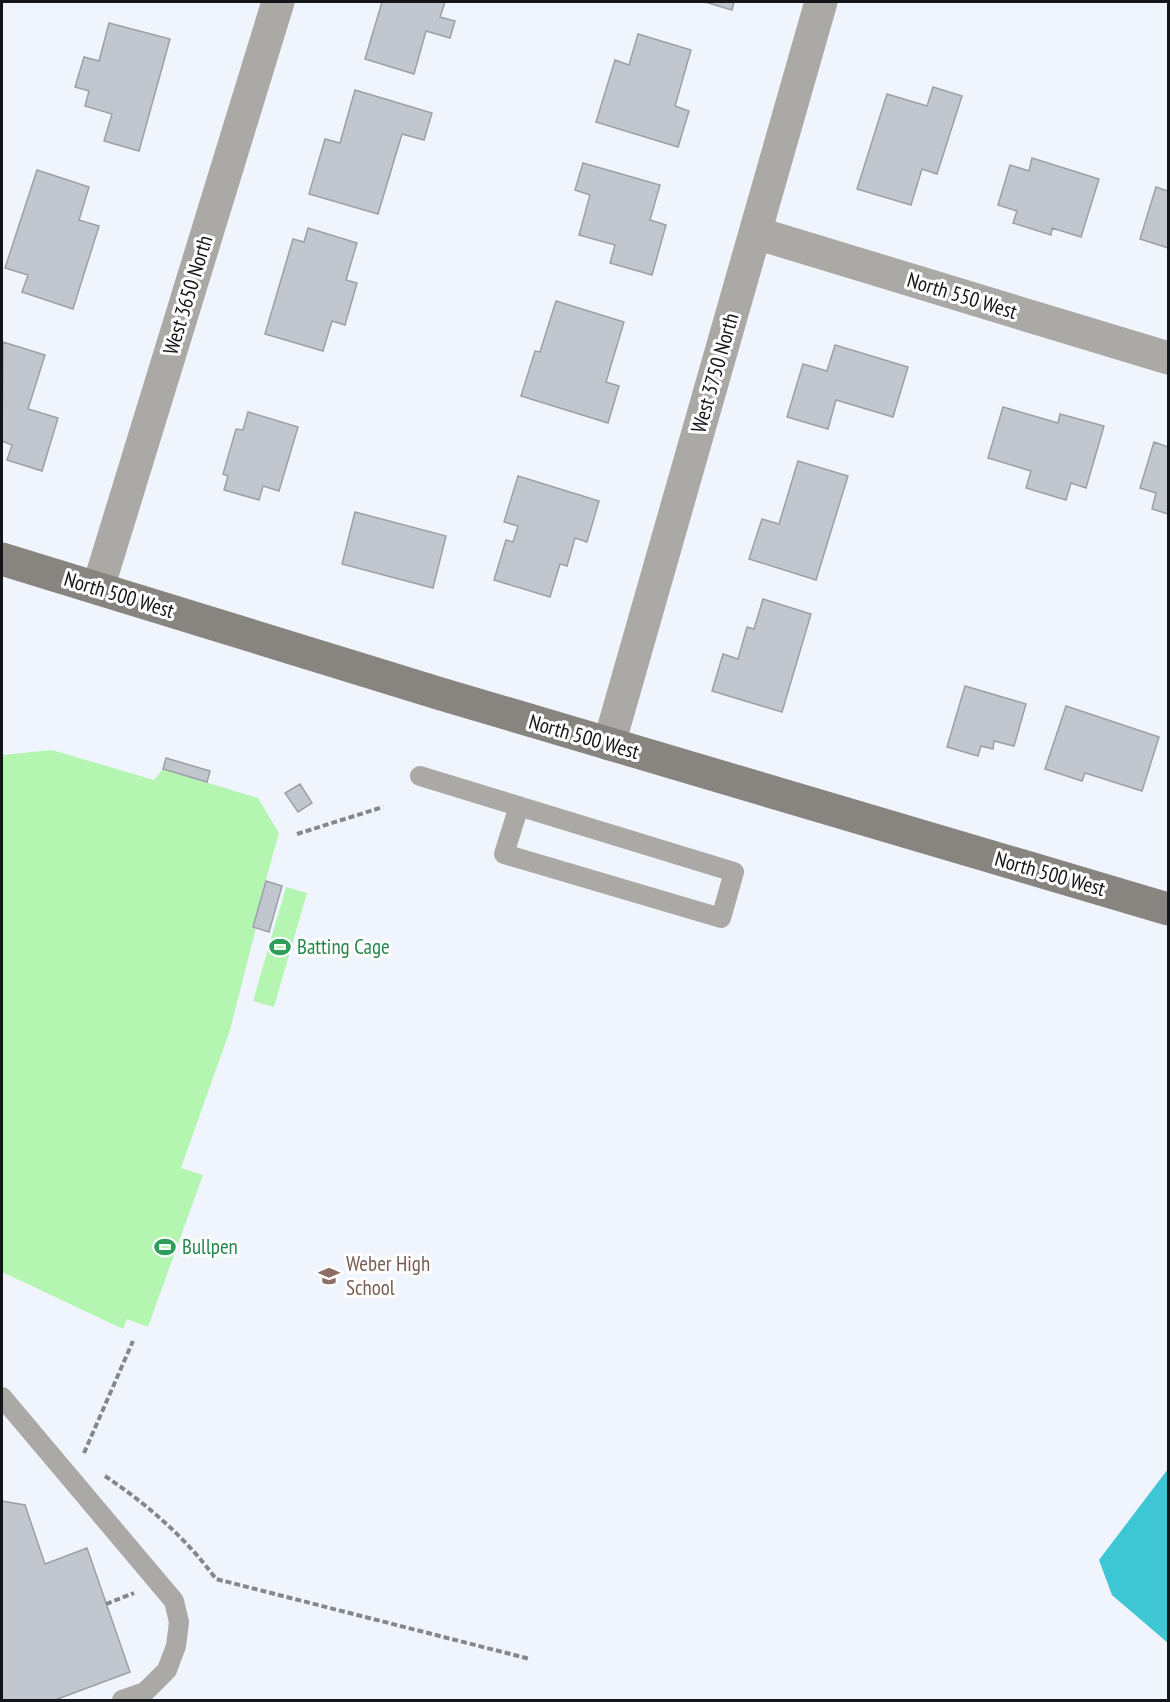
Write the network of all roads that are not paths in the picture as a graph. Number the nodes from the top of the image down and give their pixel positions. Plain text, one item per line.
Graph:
1 (278, 2) edge
2 (821, 2) edge
3 (756, 233) junction
4 (1168, 358) edge
5 (2, 559) edge
6 (98, 588) junction
7 (609, 744) junction
8 (420, 776) dead end
9 (519, 806) junction
10 (1168, 909) edge
11 (2, 1397) edge
12 (122, 1701) edge

1 - 6 street, West 3650 North
2 - 3 street, West 3750 North
3 - 4 street, North 550 West
3 - 7 street, West 3750 North
5 - 6 street, North 500 West
6 - 7 street, North 500 West
7 - 10 street, North 500 West
8 - 9 lane
9 - 9 lane
11 - 12 lane

